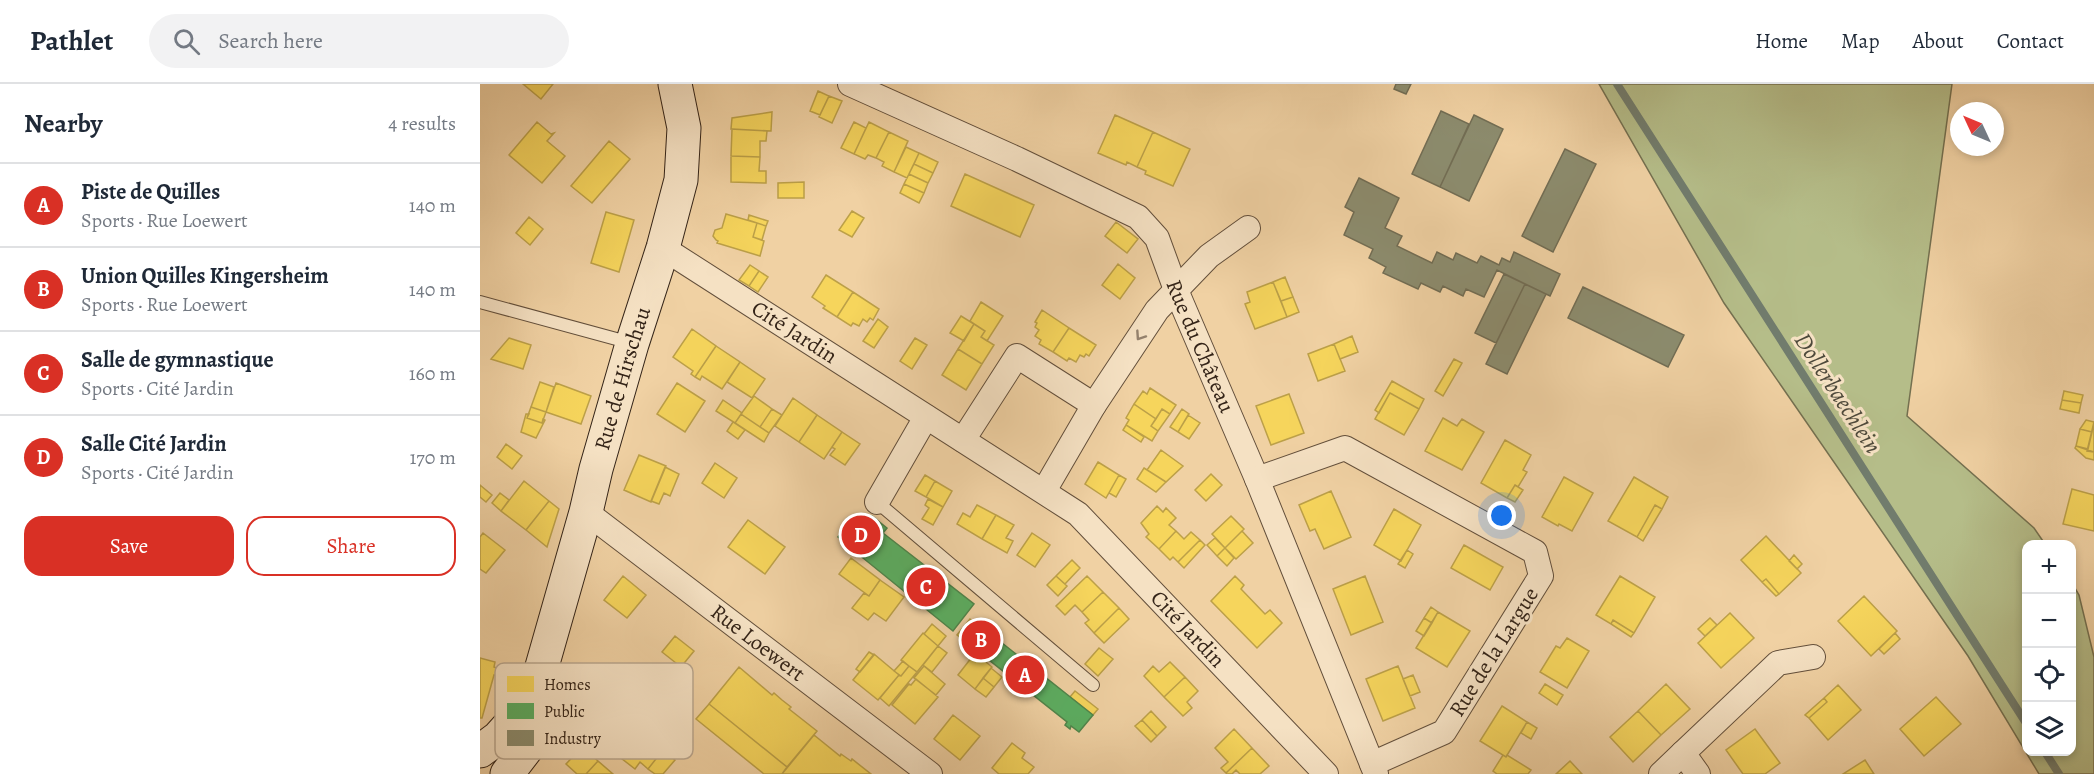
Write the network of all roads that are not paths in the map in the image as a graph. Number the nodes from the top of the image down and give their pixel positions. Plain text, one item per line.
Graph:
1 (675, 84) edge
2 (850, 84) edge
3 (1248, 228) dead end
4 (663, 248) junction
5 (1176, 290) junction
6 (480, 302) edge
7 (632, 344) junction
8 (1094, 405) junction
9 (926, 417) junction
10 (963, 440) junction
11 (1257, 479) junction
12 (1044, 491) junction
13 (877, 502) joint
14 (586, 512) junction
15 (1812, 657) dead end
16 (543, 663) edge
17 (1093, 685) dead end
18 (495, 740) edge
19 (480, 751) edge
20 (1683, 753) junction
21 (519, 759) edge
22 (536, 759) edge
23 (1374, 769) edge
24 (507, 774) edge
25 (536, 774) edge
26 (930, 774) edge
27 (1326, 774) edge
28 (1660, 774) edge
29 (1698, 774) edge

1 - 4 main road, Rue de Hirschau
2 - 5 street, Rue du Château
3 - 5 street
4 - 7 main road, Rue de Hirschau
4 - 9 street, Cité Jardin
5 -> 8 street
5 - 11 street, Rue du Château
6 - 7 lane
7 - 14 main road, Rue de Hirschau
8 - 10 street
8 - 12 street
9 - 10 street, Cité Jardin
9 - 13 street
10 - 12 street, Cité Jardin
11 - 23 street, Rue du Château
11 - 23 street, Rue de la Largue
12 - 27 street, Cité Jardin
13 - 17 lane
14 - 16 main road, Rue de Hirschau
14 - 26 street, Rue Loewert
15 - 20 street
18 - 19 main road, Rue de Hirschau
20 - 28 street
20 - 29 street
21 - 24 main road
22 - 25 main road, Rue de Hirschau

